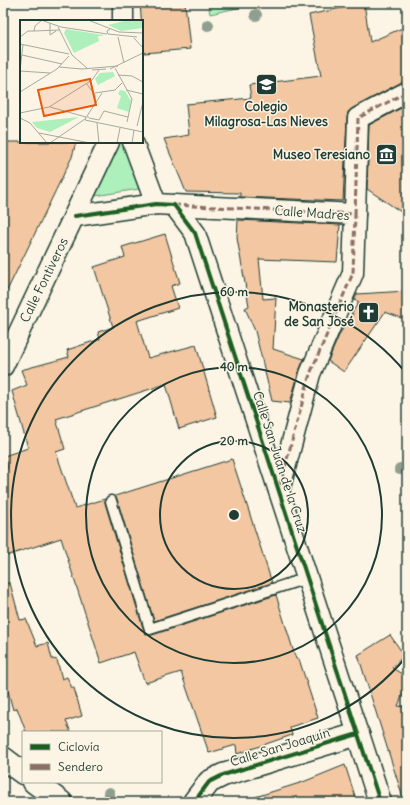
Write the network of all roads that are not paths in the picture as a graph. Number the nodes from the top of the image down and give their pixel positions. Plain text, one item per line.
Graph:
1 (123, 3) edge
2 (123, 20) edge
3 (407, 92) edge
4 (109, 143) edge
5 (133, 143) edge
6 (165, 205) junction
7 (355, 214) junction
8 (75, 216) junction
9 (3, 366) edge
10 (279, 490) junction
11 (111, 502) dead end
12 (307, 578) junction
13 (358, 734) junction
14 (3, 758) edge
15 (22, 772) edge
16 (35, 783) edge
17 (61, 802) edge
18 (194, 802) edge
19 (380, 802) edge

1 - 2 street
3 - 7 street
4 - 8 street
5 - 6 street, Calle San Juan de la Cruz
6 - 7 street, Calle Madres
6 - 8 street
6 - 10 street, Calle San Juan de la Cruz
7 - 10 street, Calle Madres
8 - 9 street, Calle Fontiveros
10 - 12 street, Calle San Juan de la Cruz
11 - 12 lane
12 - 13 street, Calle San Juan de la Cruz
13 - 18 street, Calle San Joaquín
13 - 19 street, Calle San Juan de la Cruz
14 - 15 street
16 - 17 street

